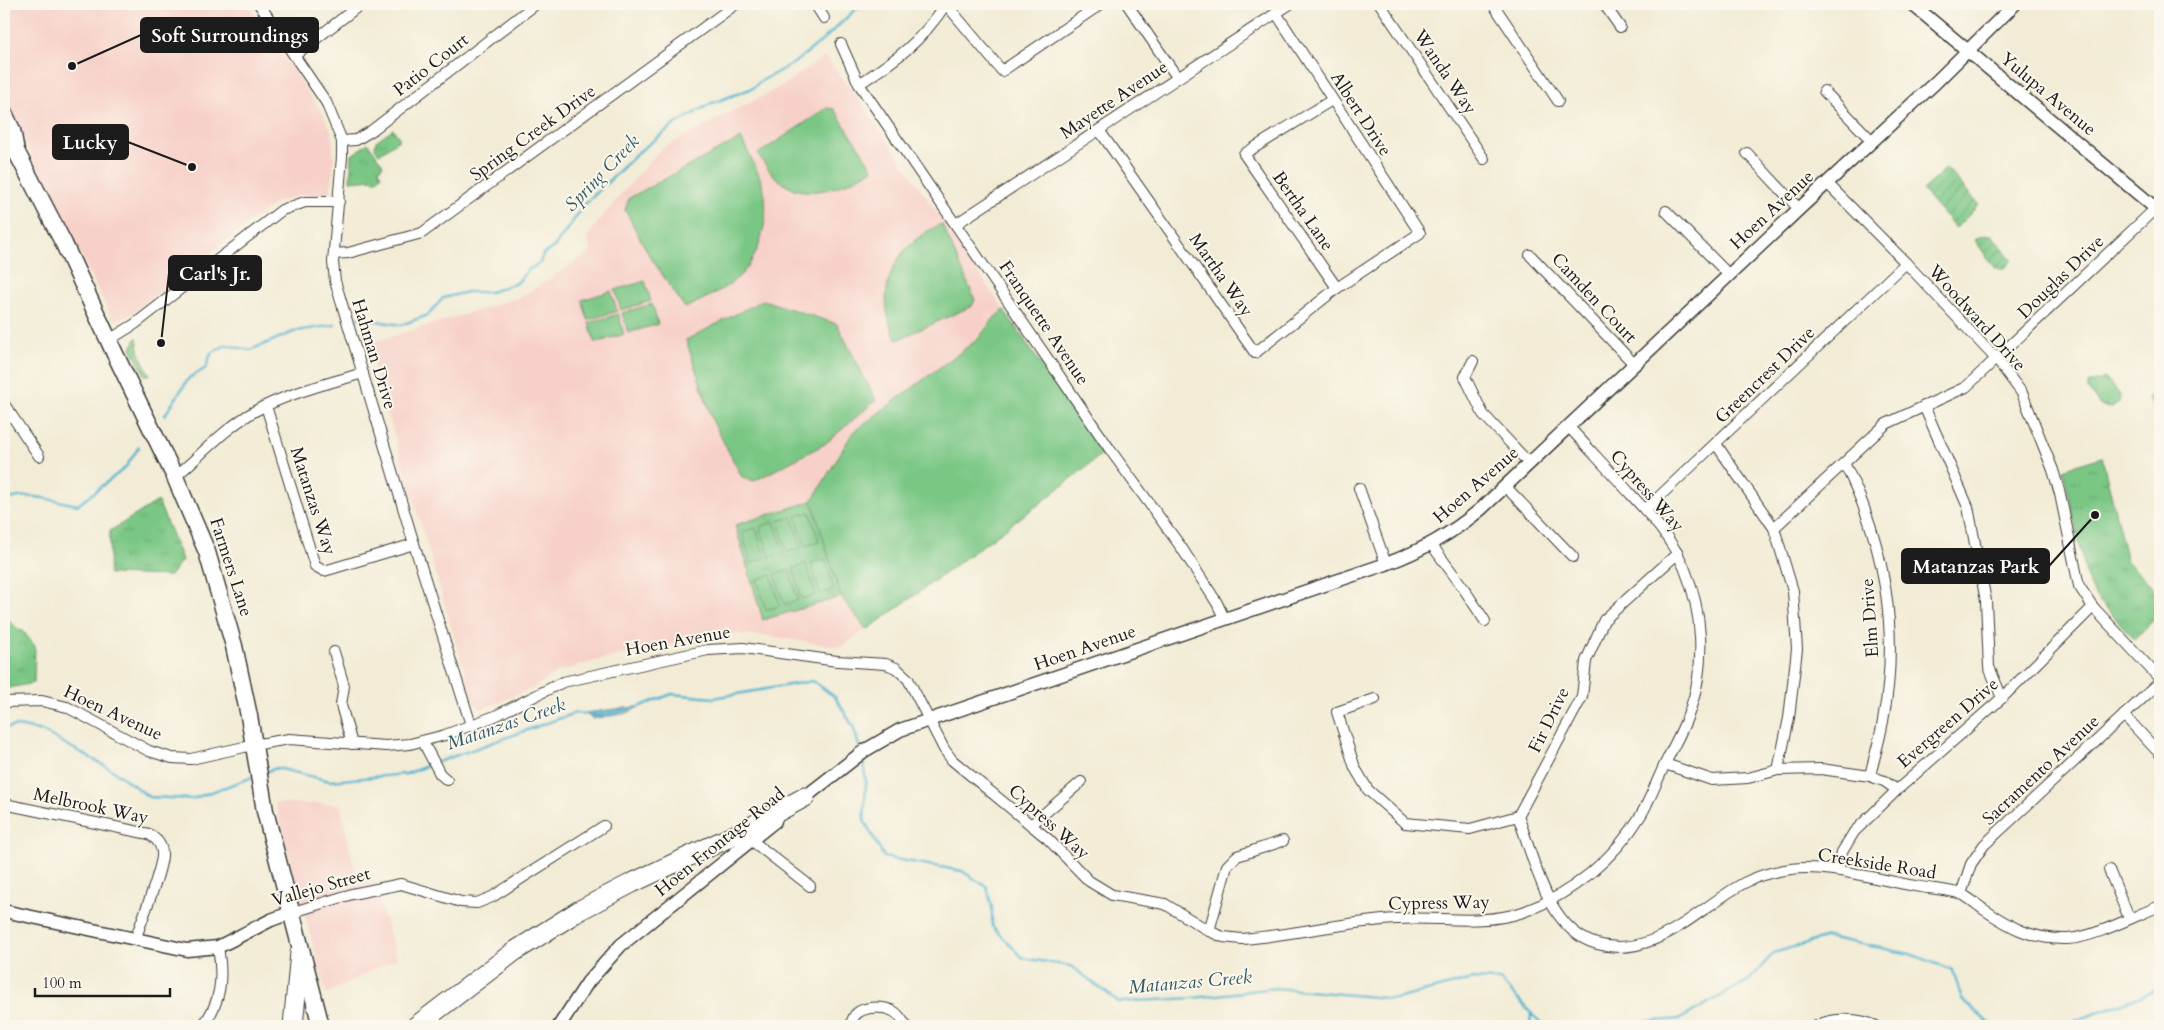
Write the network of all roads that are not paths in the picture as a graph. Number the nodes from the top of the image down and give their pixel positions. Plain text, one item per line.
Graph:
1 (259, 4) edge
2 (361, 4) edge
3 (536, 4) edge
4 (736, 4) edge
5 (814, 4) edge
6 (946, 4) edge
7 (1101, 4) edge
8 (1127, 4) edge
9 (1290, 4) edge
10 (1380, 4) edge
11 (1493, 4) edge
12 (1604, 4) edge
13 (1912, 4) edge
14 (2015, 4) edge
15 (1276, 13) junction
16 (824, 18) dead end
17 (1620, 27) dead end
18 (840, 44) dead end
19 (1968, 50) junction
20 (295, 55) junction
21 (1177, 77) junction
22 (859, 84) junction
23 (1824, 91) dead end
24 (1332, 100) junction
25 (1558, 101) dead end
26 (4, 113) edge
27 (1099, 130) junction
28 (4, 138) edge
29 (342, 141) junction
30 (1872, 141) junction
31 (16, 151) junction
32 (1747, 153) dead end
33 (1484, 159) dead end
34 (1827, 183) junction
35 (339, 202) junction
36 (1799, 208) junction
37 (2158, 210) edge
38 (1666, 211) dead end
39 (956, 224) junction
40 (334, 254) junction
41 (1530, 255) dead end
42 (1906, 263) junction
43 (1729, 275) junction
44 (1337, 288) junction
45 (109, 340) junction
46 (1997, 360) junction
47 (1473, 361) dead end
48 (1634, 364) junction
49 (363, 373) junction
50 (4, 404) edge
51 (266, 406) junction
52 (1924, 406) junction
53 (1569, 427) junction
54 (1716, 444) junction
55 (39, 456) dead end
56 (1529, 463) junction
57 (1844, 463) junction
58 (175, 476) junction
59 (1506, 486) junction
60 (1359, 488) dead end
61 (1645, 510) junction
62 (1774, 528) junction
63 (414, 544) junction
64 (1431, 544) junction
65 (1678, 553) junction
66 (1573, 556) dead end
67 (1386, 564) junction
68 (2093, 607) junction
69 (1224, 618) junction
70 (1484, 621) dead end
71 (334, 652) dead end
72 (2160, 680) edge
73 (2002, 698) junction
74 (1375, 699) dead end
75 (4, 702) edge
76 (2124, 715) junction
77 (930, 720) junction
78 (471, 726) junction
79 (423, 742) junction
80 (352, 744) junction
81 (253, 745) junction
82 (2160, 754) edge
83 (1665, 764) junction
84 (1778, 770) junction
85 (1870, 776) junction
86 (444, 777) dead end
87 (1081, 782) dead end
88 (1897, 790) junction
89 (805, 797) junction
90 (4, 804) edge
91 (1518, 816) junction
92 (1031, 825) junction
93 (604, 826) dead end
94 (751, 840) junction
95 (1284, 841) dead end
96 (2109, 870) dead end
97 (1838, 871) junction
98 (810, 886) dead end
99 (1961, 894) junction
100 (1549, 900) junction
101 (2160, 906) edge
102 (4, 912) edge
103 (290, 913) junction
104 (2129, 918) junction
105 (1209, 931) junction
106 (136, 938) junction
107 (218, 948) junction
108 (300, 953) junction
109 (202, 1026) edge
110 (292, 1026) edge
111 (321, 1026) edge
112 (416, 1026) edge
113 (559, 1026) edge
114 (853, 1026) edge
115 (906, 1026) edge
116 (1816, 1026) edge
117 (1876, 1026) edge

1 - 20 street, Hahman Drive
2 - 20 street
3 - 29 street, Patio Court
4 - 40 street, Spring Creek Drive
5 - 16 street
6 - 7 street
6 - 22 street
8 - 21 street
9 - 15 street, Mayette Avenue
10 - 33 street, Wanda Way
11 - 25 street
12 - 17 street
13 - 19 street, Yulupa Avenue
14 - 19 street, Hoen Avenue
15 - 21 street, Mayette Avenue
15 - 24 street, Albert Drive
18 - 22 street, Franquette Avenue
19 - 30 street, Hoen Avenue
19 - 37 street, Yulupa Avenue
20 - 29 street, Hahman Drive
21 - 27 street, Mayette Avenue
22 - 39 street, Franquette Avenue
23 - 30 street
24 - 44 street, Albert Drive
24 - 44 street, Bertha Lane
26 - 31 main road, Farmers Lane
27 - 39 street, Mayette Avenue
27 - 44 street, Martha Way
28 - 31 main road, Farmers Lane
29 - 35 street, Hahman Drive
30 - 34 street, Hoen Avenue
31 - 45 main road, Farmers Lane
32 - 36 street
34 - 36 street, Hoen Avenue
34 - 42 street, Woodward Drive
35 - 40 street, Hahman Drive
35 - 45 street
36 - 43 street, Hoen Avenue
37 - 46 street, Douglas Drive
38 - 43 street
39 - 69 street, Franquette Avenue
40 - 49 street, Hahman Drive
41 - 48 street, Camden Court
42 - 46 street, Woodward Drive
42 - 54 street, Greencrest Drive
43 - 48 street, Hoen Avenue
45 - 58 main road, Farmers Lane
46 - 52 street, Douglas Drive
46 - 68 street, Woodward Drive
47 - 56 street
48 - 53 street, Hoen Avenue
49 - 51 street
49 - 63 street, Hahman Drive
50 - 55 street
51 - 58 street
51 - 63 street, Matanzas Way
52 - 57 street, Douglas Drive
52 - 73 street
53 - 56 street, Hoen Avenue
53 - 61 street, Cypress Way
54 - 61 street, Greencrest Drive
54 - 62 street
56 - 59 street, Hoen Avenue
57 - 62 street, Douglas Drive
57 - 85 street, Elm Drive
58 - 81 main road, Farmers Lane
59 - 64 street, Hoen Avenue
59 - 66 street
60 - 67 street
61 - 65 street, Cypress Way
62 - 84 street
63 - 78 street, Hahman Drive
64 - 67 street, Hoen Avenue
64 - 70 street
65 - 83 street, Cypress Way
65 - 91 street, Fir Drive
67 - 69 street, Hoen Avenue
68 - 72 street, Woodward Drive
68 - 73 street, Evergreen Drive
69 - 77 street, Hoen Avenue
71 - 80 street
72 - 76 street, Sacramento Avenue
73 - 88 street, Evergreen Drive
74 - 91 street
75 - 81 street, Hoen Avenue
76 - 82 street
76 - 99 street, Sacramento Avenue
77 - 78 street, Hoen Avenue
77 - 89 street, Hoen Frontage Road
77 - 92 street, Cypress Way
78 - 79 street, Hoen Avenue
79 - 80 street, Hoen Avenue
79 - 86 street
80 - 81 street, Hoen Avenue
81 - 103 main road, Farmers Lane
83 - 84 street
83 - 100 street, Cypress Way
84 - 85 street
85 - 88 street
87 - 92 street
88 - 97 street, Evergreen Drive
89 - 94 street, Hoen Frontage Road
89 - 112 highway
90 - 106 street, Melbrook Way
91 - 100 street, Creekside Road
92 - 105 street, Cypress Way
93 - 103 street, Vallejo Street
94 - 98 street
94 - 113 street, Hoen Frontage Road
95 - 105 street
96 - 104 street
97 - 99 street, Creekside Road
97 - 100 street, Creekside Road
99 - 104 street, Creekside Road
100 - 105 street, Cypress Way
101 - 104 street, Creekside Road
102 - 106 street, Vallejo Street
103 - 107 street, Vallejo Street
103 - 108 main road, Farmers Lane
106 - 107 street, Vallejo Street
107 - 109 street
108 - 110 highway
108 - 111 main road, Farmers Lane
114 - 115 street
116 - 117 street

